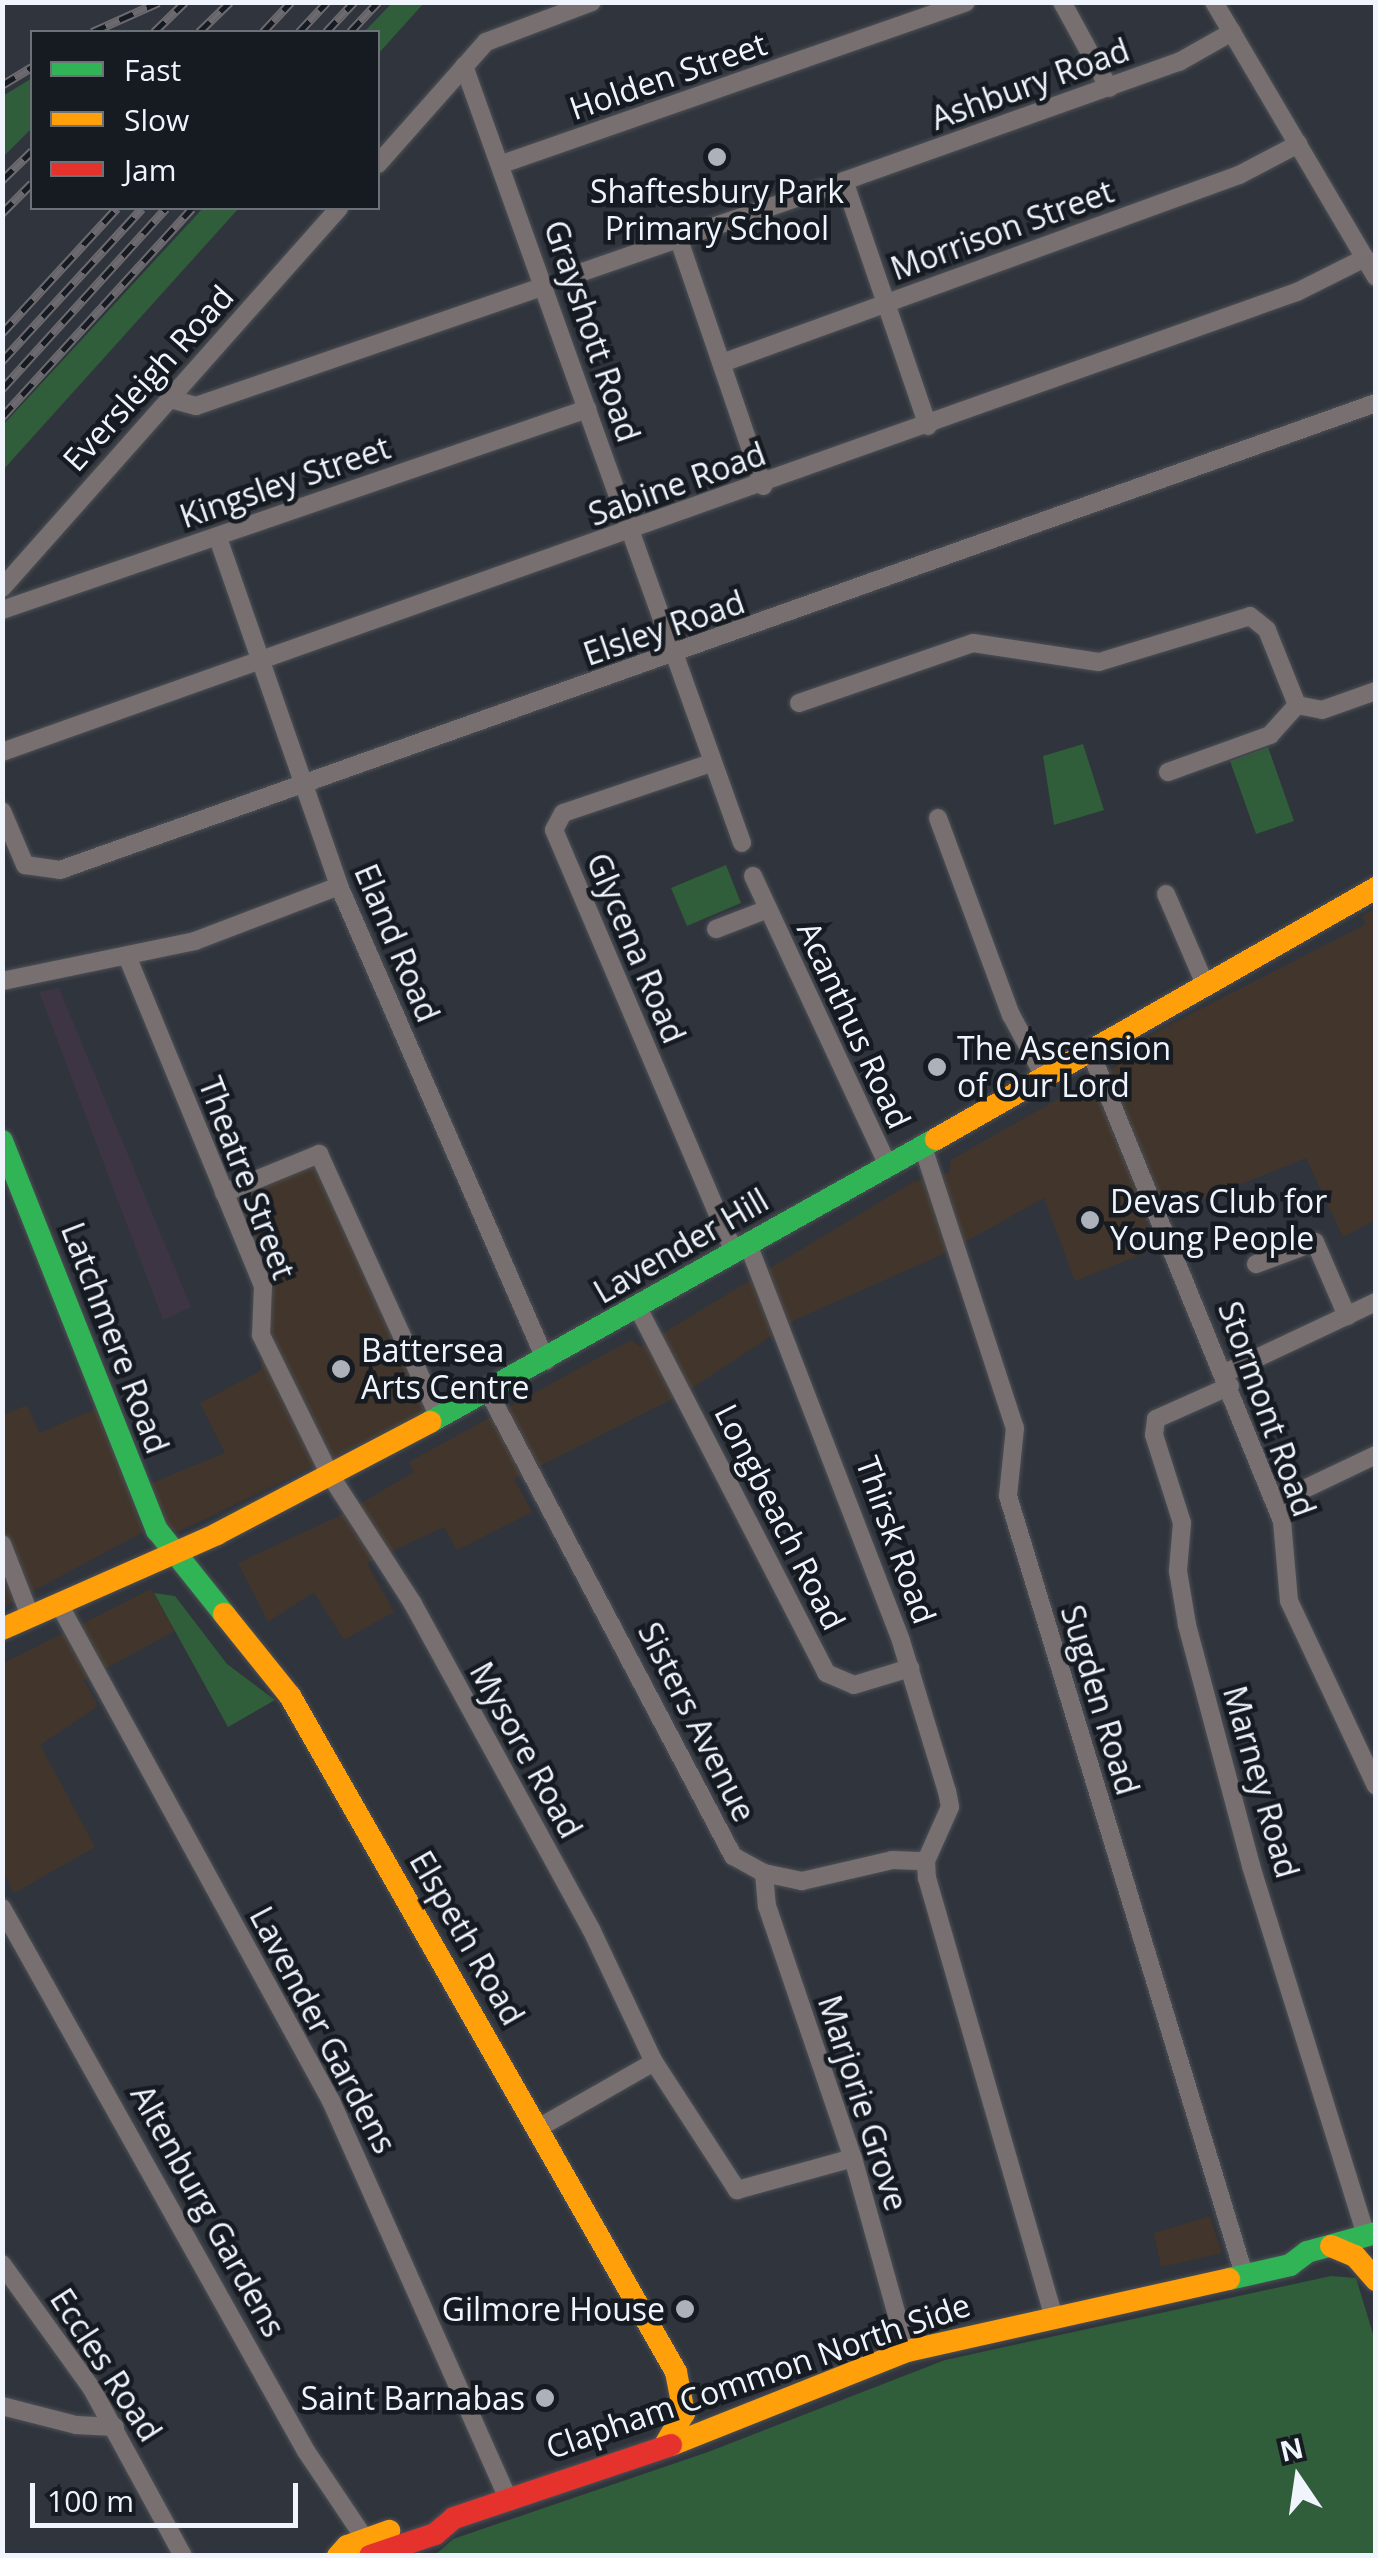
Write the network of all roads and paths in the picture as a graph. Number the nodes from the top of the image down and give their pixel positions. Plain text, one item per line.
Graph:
1 (592, 2) edge
2 (966, 2) edge
3 (1062, 2) edge
4 (1214, 2) edge
5 (1232, 32) junction
6 (464, 66) junction
7 (1110, 88) junction
8 (1298, 144) junction
9 (380, 162) edge
10 (502, 164) junction
11 (822, 189) dead end
12 (337, 210) edge
13 (679, 240) junction
14 (1364, 258) junction
15 (568, 277) dead end
16 (1376, 277) edge
17 (544, 286) junction
18 (886, 304) junction
19 (722, 362) junction
20 (170, 399) junction
21 (1376, 403) edge
22 (587, 409) junction
23 (928, 426) junction
24 (763, 486) junction
25 (630, 534) junction
26 (218, 538) junction
27 (2, 588) edge
28 (2, 610) edge
29 (672, 658) junction
30 (262, 661) junction
31 (1376, 691) edge
32 (800, 703) dead end
33 (1296, 705) junction
34 (2, 752) edge
35 (711, 763) junction
36 (1168, 772) dead end
37 (304, 784) junction
38 (2, 811) edge
39 (938, 818) dead end
40 (742, 843) dead end
41 (753, 876) dead end
42 (339, 886) junction
43 (1376, 888) edge
44 (1166, 894) dead end
45 (768, 909) junction
46 (716, 929) dead end
47 (127, 956) junction
48 (2, 982) edge
49 (1205, 984) junction
50 (1091, 1053) junction
51 (1045, 1078) junction
52 (2, 1141) edge
53 (922, 1144) junction
54 (887, 1164) junction
55 (224, 1193) junction
56 (13, 1195) edge
57 (741, 1248) junction
58 (1256, 1264) dead end
59 (1376, 1302) edge
60 (638, 1308) junction
61 (1346, 1316) junction
62 (546, 1361) junction
63 (1228, 1380) junction
64 (488, 1391) junction
65 (438, 1415) junction
66 (1376, 1455) edge
67 (330, 1475) junction
68 (1275, 1503) junction
69 (2, 1544) edge
70 (179, 1551) junction
71 (59, 1604) junction
72 (30, 1616) junction
73 (2, 1629) edge
74 (910, 1668) junction
75 (1376, 1786) edge
76 (926, 1862) junction
77 (764, 1874) junction
78 (2, 1908) edge
79 (654, 2062) junction
80 (540, 2128) junction
81 (853, 2158) junction
82 (1368, 2243) edge
83 (2, 2264) edge
84 (1290, 2265) junction
85 (1244, 2274) junction
86 (1376, 2280) edge
87 (1052, 2314) junction
88 (907, 2351) junction
89 (676, 2372) junction
90 (2, 2406) edge
91 (742, 2415) junction
92 (115, 2427) junction
93 (664, 2446) junction
94 (508, 2498) junction
95 (428, 2530) edge
96 (377, 2551) edge
97 (182, 2556) edge
98 (338, 2556) edge

1 - 6 street
2 - 10 street, Holden Street
3 - 7 street
4 - 5 street
5 - 7 street, Ashbury Road
5 - 8 street
6 - 9 street
6 - 10 street, Grayshott Road
7 - 18 street, Ashbury Road
8 - 14 street
8 - 18 street, Morrison Street
10 - 17 street, Grayshott Road
11 - 13 street
12 - 20 street, Eversleigh Road
13 - 15 street
13 - 19 street
14 - 16 street
14 - 23 street, Sabine Road
17 - 20 street
17 - 22 street, Grayshott Road
18 - 19 street, Morrison Street
18 - 23 street
19 - 24 street
20 - 27 street, Eversleigh Road
21 - 29 street, Elsley Road
22 - 25 street, Grayshott Road
22 - 26 street, Kingsley Street
23 - 24 street, Sabine Road
24 - 25 street, Sabine Road
25 - 29 street, Grayshott Road
25 - 30 street, Sabine Road
26 - 28 street, Kingsley Street
26 - 30 street, Eland Road
29 - 35 street, Grayshott Road
29 - 37 street, Elsley Road
30 - 34 street, Sabine Road
30 - 37 street, Eland Road
31 - 33 street
32 - 33 street
33 - 36 street
35 - 40 street, Grayshott Road
35 - 57 street, Glycena Road
37 - 38 street, Elsley Road
37 - 42 street, Eland Road
39 - 51 street
41 - 45 street, Acanthus Road
42 - 47 street
42 - 62 street, Eland Road
43 - 49 main road, Lavender Hill
44 - 49 street
45 - 46 street, Acanthus Road
45 - 54 street, Acanthus Road
47 - 48 street
47 - 55 street, Theatre Street
49 - 50 main road, Lavender Hill
50 - 51 main road, Lavender Hill
50 - 63 street, Stormont Road
51 - 53 main road, Lavender Hill
52 - 56 main road, Latchmere Road
53 - 54 main road, Lavender Hill
53 - 85 street, Sugden Road
54 - 57 main road, Lavender Hill
55 - 65 street
55 - 67 street, Theatre Street
56 - 70 main road, Latchmere Road
57 - 60 main road, Lavender Hill
57 - 74 street, Thirsk Road
58 - 61 street
59 - 61 street, Marney Road
60 - 62 main road, Lavender Hill
60 - 74 street, Longbeach Road
61 - 63 street, Marney Road
62 - 64 main road, Lavender Hill
63 - 68 street, Stormont Road
63 - 82 street, Marney Road
64 - 65 main road, Lavender Hill
64 - 77 street, Sisters Avenue
65 - 67 main road, Lavender Hill
66 - 68 street
67 - 70 main road, Lavender Hill
67 - 79 street, Mysore Road
68 - 75 street, Stormont Road
69 - 72 street
70 - 71 main road, Lavender Hill
70 - 80 main road, Elspeth Road
71 - 72 main road, Lavender Hill
71 - 94 street, Lavender Gardens
72 - 73 main road, Lavender Hill
74 - 76 street, Thirsk Road
76 - 77 street
76 - 87 street
77 - 81 street, Marjorie Grove
78 - 96 street, Altenburg Gardens
79 - 80 street
79 - 81 street, Mysore Road
80 - 89 main road, Elspeth Road
81 - 88 street, Marjorie Grove
82 - 84 main road
82 - 84 main road, Clapham Common North Side
82 - 86 main road
83 - 92 street, Eccles Road
84 - 85 main road, Clapham Common North Side
85 - 87 main road, Clapham Common North Side
87 - 88 main road, Clapham Common North Side
88 - 91 main road, Clapham Common North Side
89 - 91 main road, Elspeth Road
89 - 93 main road, Elspeth Road
90 - 92 street
91 - 93 main road, Clapham Common North Side
92 - 97 street, Eccles Road
93 - 94 main road, Clapham Common North Side
94 - 95 main road, Clapham Common North Side
95 - 96 main road, Clapham Common North Side
96 - 98 main road, Clapham Common North Side

